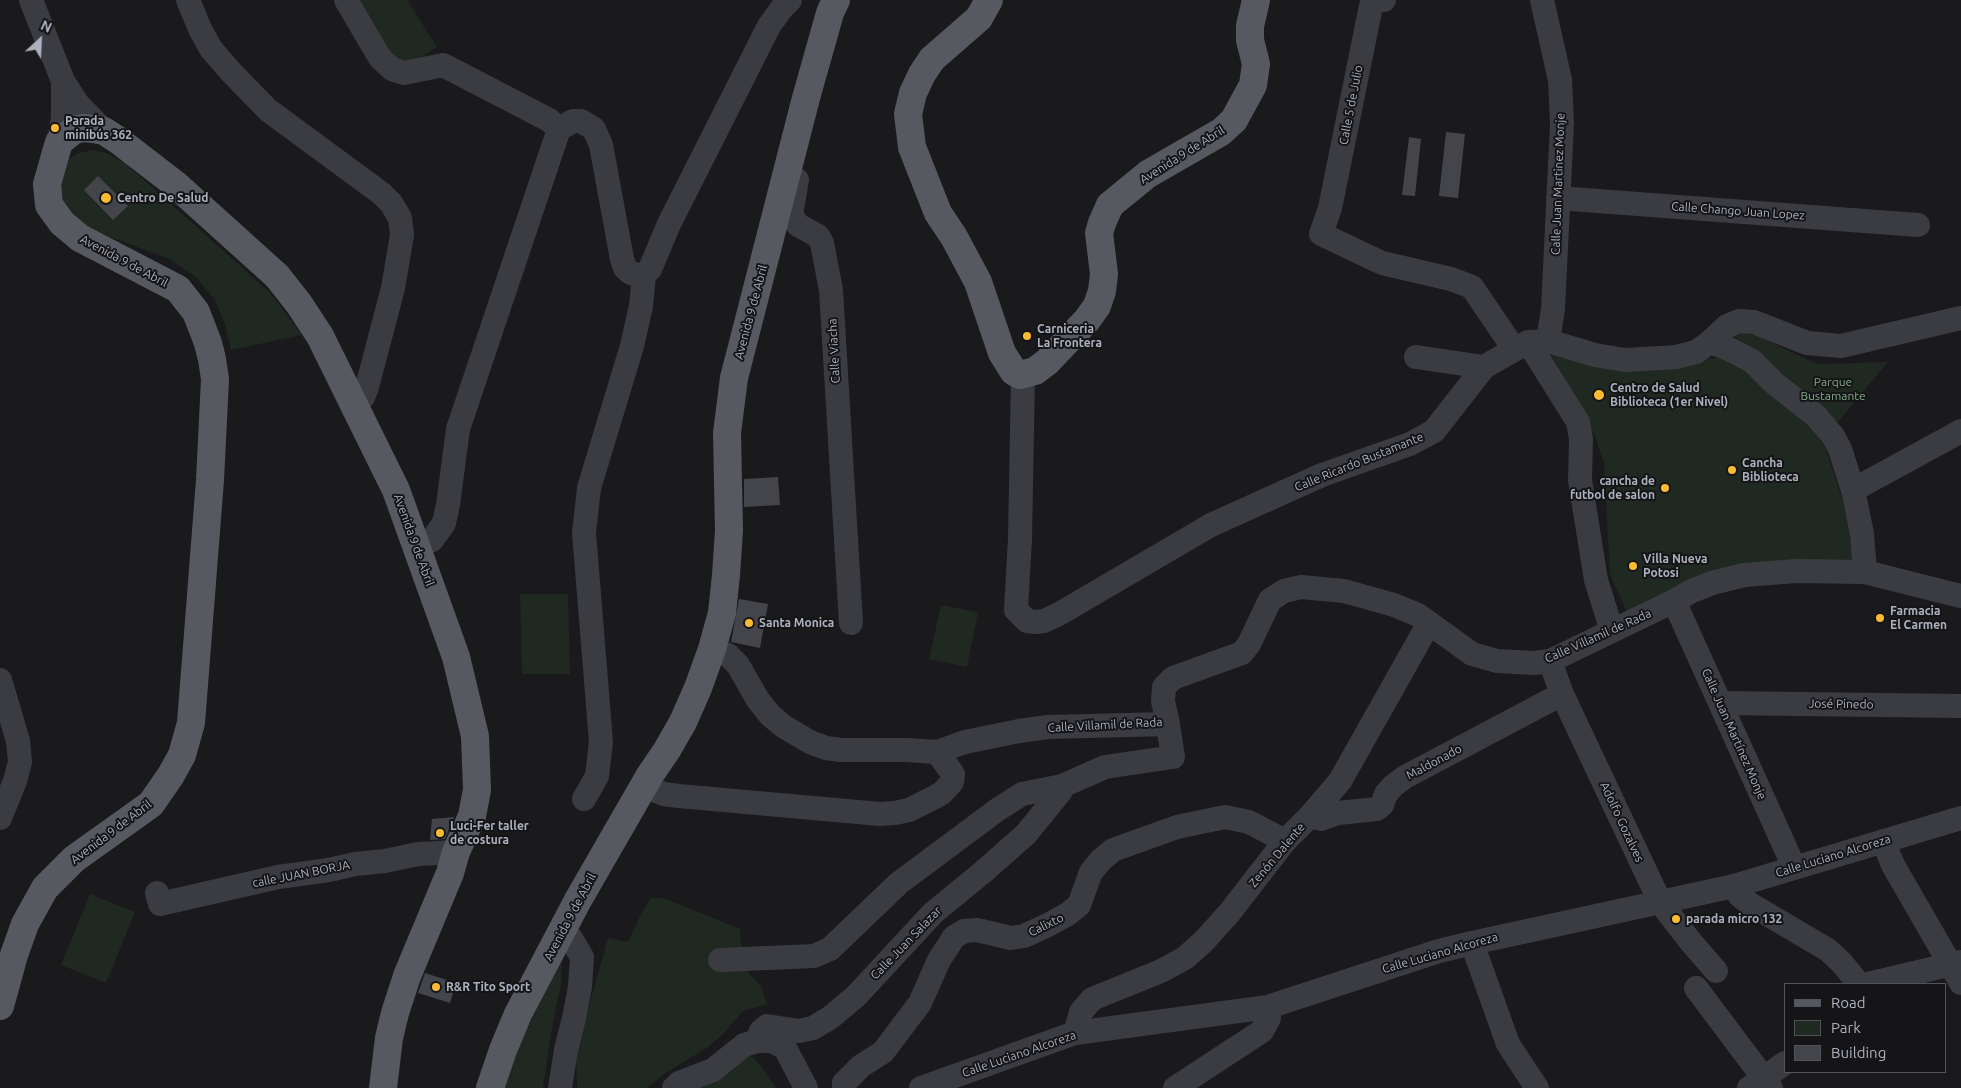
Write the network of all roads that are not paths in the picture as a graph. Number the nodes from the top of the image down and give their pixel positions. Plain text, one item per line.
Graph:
1 (31, 0) edge
2 (188, 0) edge
3 (346, 0) edge
4 (790, 0) edge
5 (836, 0) edge
6 (989, 0) edge
7 (1256, 0) edge
8 (1378, 0) edge
9 (1542, 0) edge
10 (63, 81) junction
11 (806, 98) junction
12 (559, 130) junction
13 (104, 131) junction
14 (59, 142) junction
15 (1558, 198) junction
16 (1918, 225) dead end
17 (644, 275) junction
18 (1961, 318) edge
19 (1710, 342) junction
20 (1530, 344) junction
21 (1416, 357) dead end
22 (1484, 368) junction
23 (1023, 375) junction
24 (353, 405) junction
25 (1961, 431) edge
26 (1853, 490) junction
27 (416, 546) junction
28 (1865, 572) junction
29 (1961, 596) edge
30 (1674, 601) junction
31 (851, 623) dead end
32 (1429, 623) junction
33 (1612, 631) junction
34 (712, 649) junction
35 (1550, 660) junction
36 (1, 685) edge
37 (1562, 694) junction
38 (1720, 702) junction
39 (1961, 706) edge
40 (1168, 724) junction
41 (936, 752) junction
42 (644, 786) junction
43 (1062, 786) junction
44 (584, 799) dead end
45 (1310, 816) junction
46 (0, 818) edge
47 (1961, 818) edge
48 (1285, 841) junction
49 (1883, 841) junction
50 (456, 852) junction
51 (1794, 867) junction
52 (1734, 886) junction
53 (157, 893) dead end
54 (1660, 902) junction
55 (562, 930) junction
56 (1472, 942) junction
57 (720, 960) dead end
58 (1957, 970) edge
59 (1716, 971) dead end
60 (1858, 983) edge
61 (1874, 983) edge
62 (1696, 988) dead end
63 (0, 1006) edge
64 (1268, 1007) junction
65 (1075, 1034) junction
66 (757, 1041) junction
67 (1784, 1064) edge
68 (1761, 1085) edge
69 (383, 1088) edge
70 (490, 1088) edge
71 (560, 1088) edge
72 (674, 1088) edge
73 (806, 1088) edge
74 (844, 1088) edge
75 (921, 1088) edge
76 (1175, 1088) edge
77 (1537, 1088) edge

1 - 10 street
2 - 24 street
3 - 12 street
4 - 17 street
5 - 11 main road, Avenida 9 de Abril
6 - 23 main road
7 - 23 main road, Avenida 9 de Abril
8 - 20 street, Calle 5 de Julio
9 - 15 street, Calle Juan Martinez Monje
10 - 13 street
10 - 14 street
11 - 31 street, Calle Viacha
11 - 34 main road, Avenida 9 de Abril
12 - 17 street
12 - 27 street
13 - 14 main road
13 - 24 main road, Avenida 9 de Abril
14 - 63 main road, Avenida 9 de Abril
15 - 16 street, Calle Chango Juan Lopez
15 - 20 street, Calle Juan Martinez Monje
17 - 44 street
18 - 19 street
19 - 20 street
19 - 26 street
20 - 22 street, Calle Ricardo Bustamante
20 - 33 street
21 - 22 street
22 - 23 street, Calle Ricardo Bustamante
24 - 27 main road, Avenida 9 de Abril
25 - 26 street
26 - 28 street
27 - 50 main road, Avenida 9 de Abril
28 - 29 street, Calle Villamil de Rada
28 - 30 street, Calle Villamil de Rada
30 - 33 street, Calle Villamil de Rada
30 - 38 street, Calle Juan Martínez Monje
32 - 35 street, Calle Villamil de Rada
32 - 40 street, Calle Villamil de Rada
32 - 45 street, Zenón Dalente
33 - 35 street, Calle Villamil de Rada
34 - 41 street
34 - 42 main road, Avenida 9 de Abril
35 - 37 street, Adolfo Gozalves
36 - 46 street
37 - 45 street, Maldonado
37 - 54 street, Adolfo Gozalves
38 - 39 street, José Pinedo
38 - 51 street, Calle Juan Martínez Monje
40 - 41 street, Calle Villamil de Rada
40 - 43 street
41 - 42 street
42 - 55 main road, Avenida 9 de Abril
43 - 57 street
43 - 66 street, Calle Juan Salazar
45 - 48 street, Zenón Dalente
47 - 49 street, Calle Luciano Alcoreza
48 - 65 street, Zenón Dalente
48 - 74 street, Calixto
49 - 51 street, Calle Luciano Alcoreza
49 - 58 street
50 - 53 street, calle JUAN BORJA
50 - 69 main road, Avenida 9 de Abril
51 - 52 street, Calle Luciano Alcoreza
52 - 54 street, Calle Luciano Alcoreza
52 - 60 street
54 - 56 street, Calle Luciano Alcoreza
54 - 59 street, Adolfo Gozalves
55 - 70 main road, Avenida 9 de Abril
55 - 71 street
56 - 64 street, Calle Luciano Alcoreza
56 - 77 street
58 - 61 street
62 - 68 street
64 - 65 street, Calle Luciano Alcoreza
64 - 76 street
65 - 75 street, Calle Luciano Alcoreza
66 - 72 street
66 - 73 street
67 - 68 street

